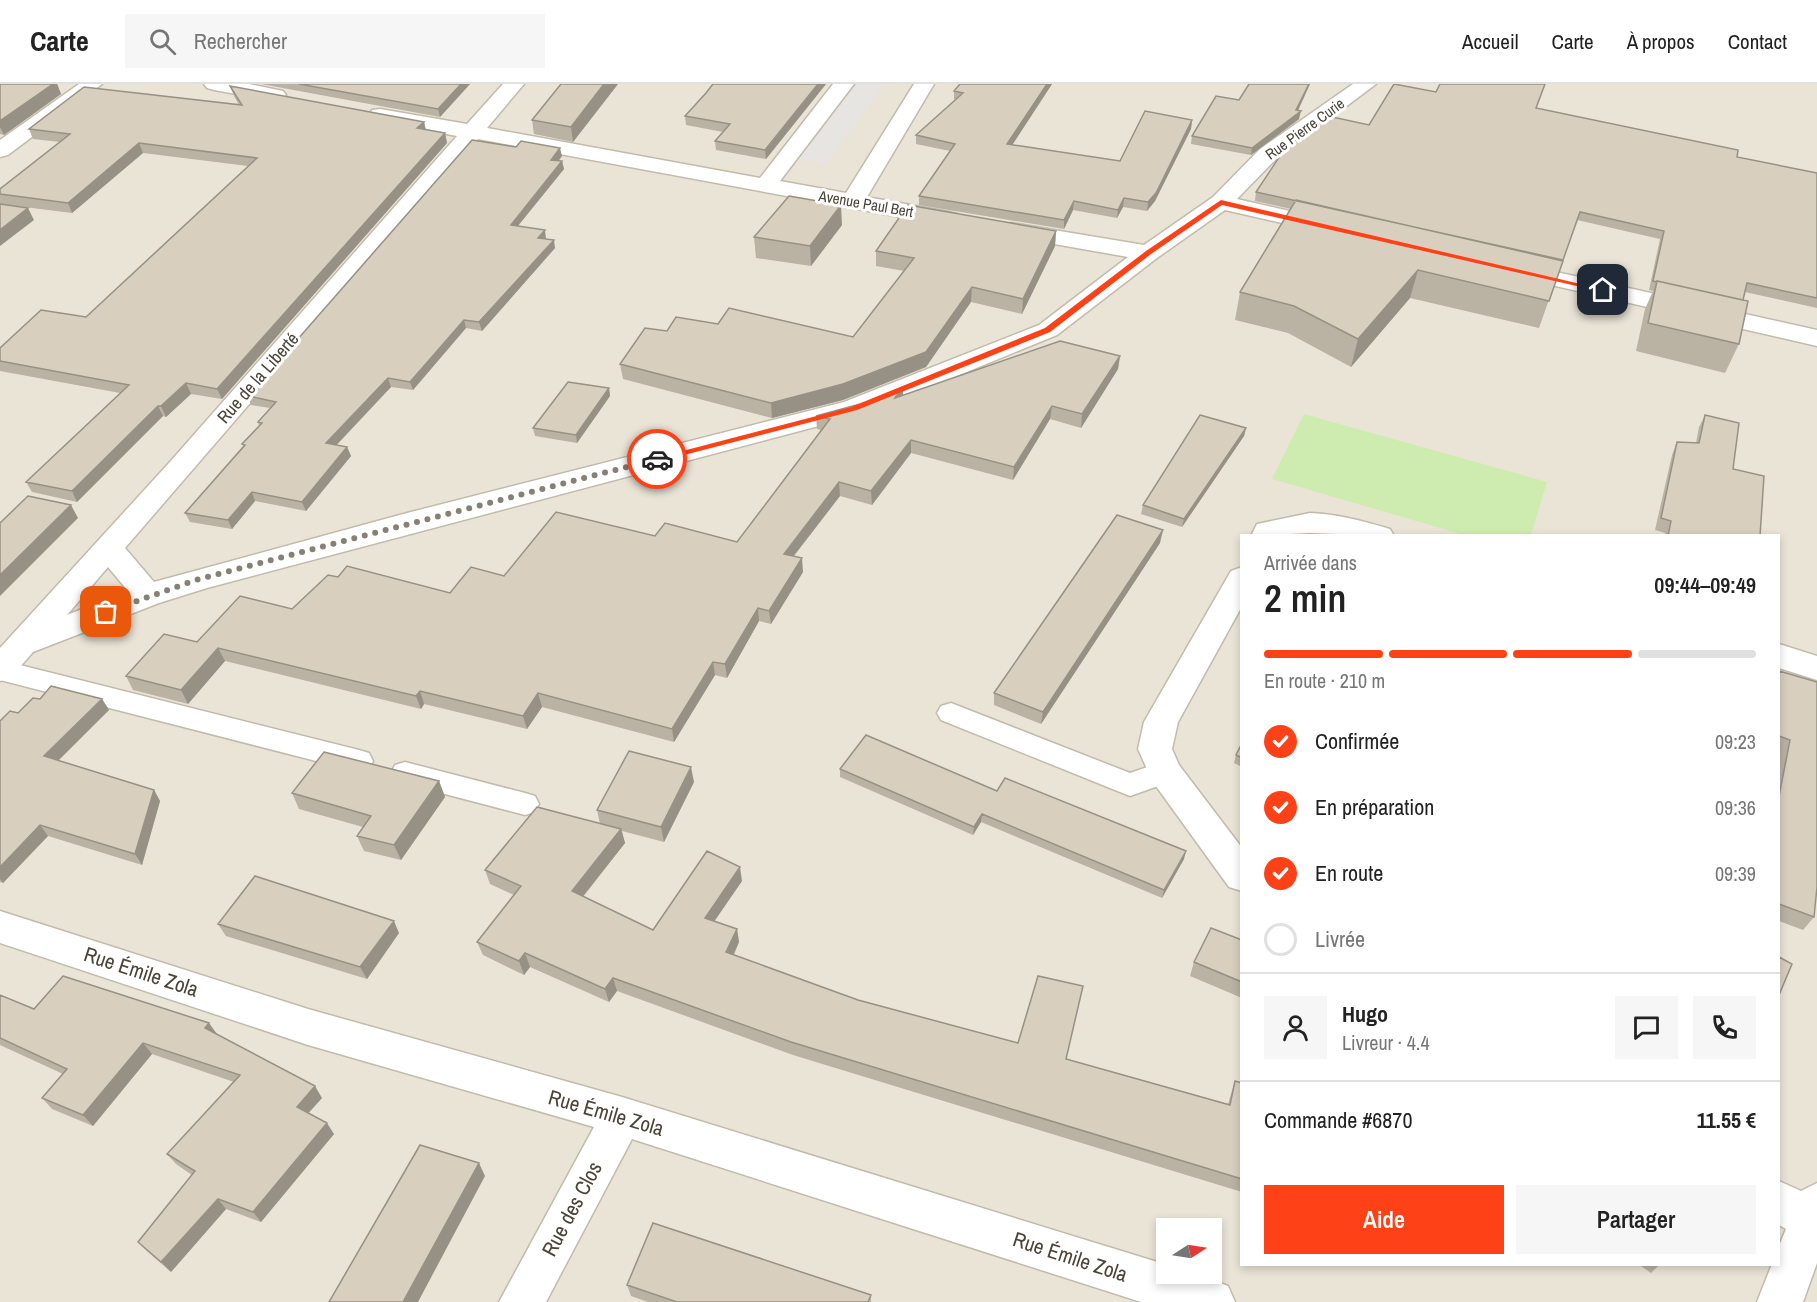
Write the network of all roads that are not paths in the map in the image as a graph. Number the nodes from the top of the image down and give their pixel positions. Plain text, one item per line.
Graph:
1 (92, 84) edge
2 (214, 84) edge
3 (514, 84) edge
4 (844, 84) edge
5 (924, 84) edge
6 (1366, 84) edge
7 (296, 99) edge
8 (354, 110) edge
9 (471, 132) junction
10 (0, 150) edge
11 (765, 186) junction
12 (852, 202) junction
13 (1221, 202) junction
14 (1353, 232) edge
15 (1148, 253) junction
16 (1488, 263) edge
17 (1817, 338) edge
18 (1267, 534) edge
19 (1370, 534) edge
20 (108, 547) junction
21 (1240, 582) edge
22 (148, 595) junction
23 (23, 644) junction
24 (1780, 656) edge
25 (1817, 668) edge
26 (0, 670) edge
27 (951, 713) dead end
28 (1165, 772) junction
29 (525, 804) dead end
30 (1240, 873) edge
31 (0, 927) edge
32 (622, 1116) junction
33 (1802, 1208) edge
34 (522, 1302) edge
35 (1212, 1302) edge
36 (1780, 1302) edge

1 - 10 street
2 - 7 street
3 - 9 street, Rue de la Liberté
4 - 11 street
5 - 12 street
6 - 13 street, Rue Pierre Curie
8 - 9 street, Avenue Paul Bert
9 - 11 street, Avenue Paul Bert
9 - 20 street, Rue de la Liberté
11 - 12 street, Avenue Paul Bert
12 - 15 street, Avenue Paul Bert
13 - 14 street
13 - 15 street
15 - 22 street
16 - 17 street
18 - 19 street
20 - 22 street
20 - 23 street, Rue de la Liberté
21 - 28 street
22 - 23 street
23 - 26 street, Rue de la Liberté
24 - 25 street
26 - 29 lane
27 - 28 lane
28 - 30 street
31 - 32 street, Rue Émile Zola
32 - 34 street, Rue des Clos
32 - 35 street, Rue Émile Zola
33 - 36 street

